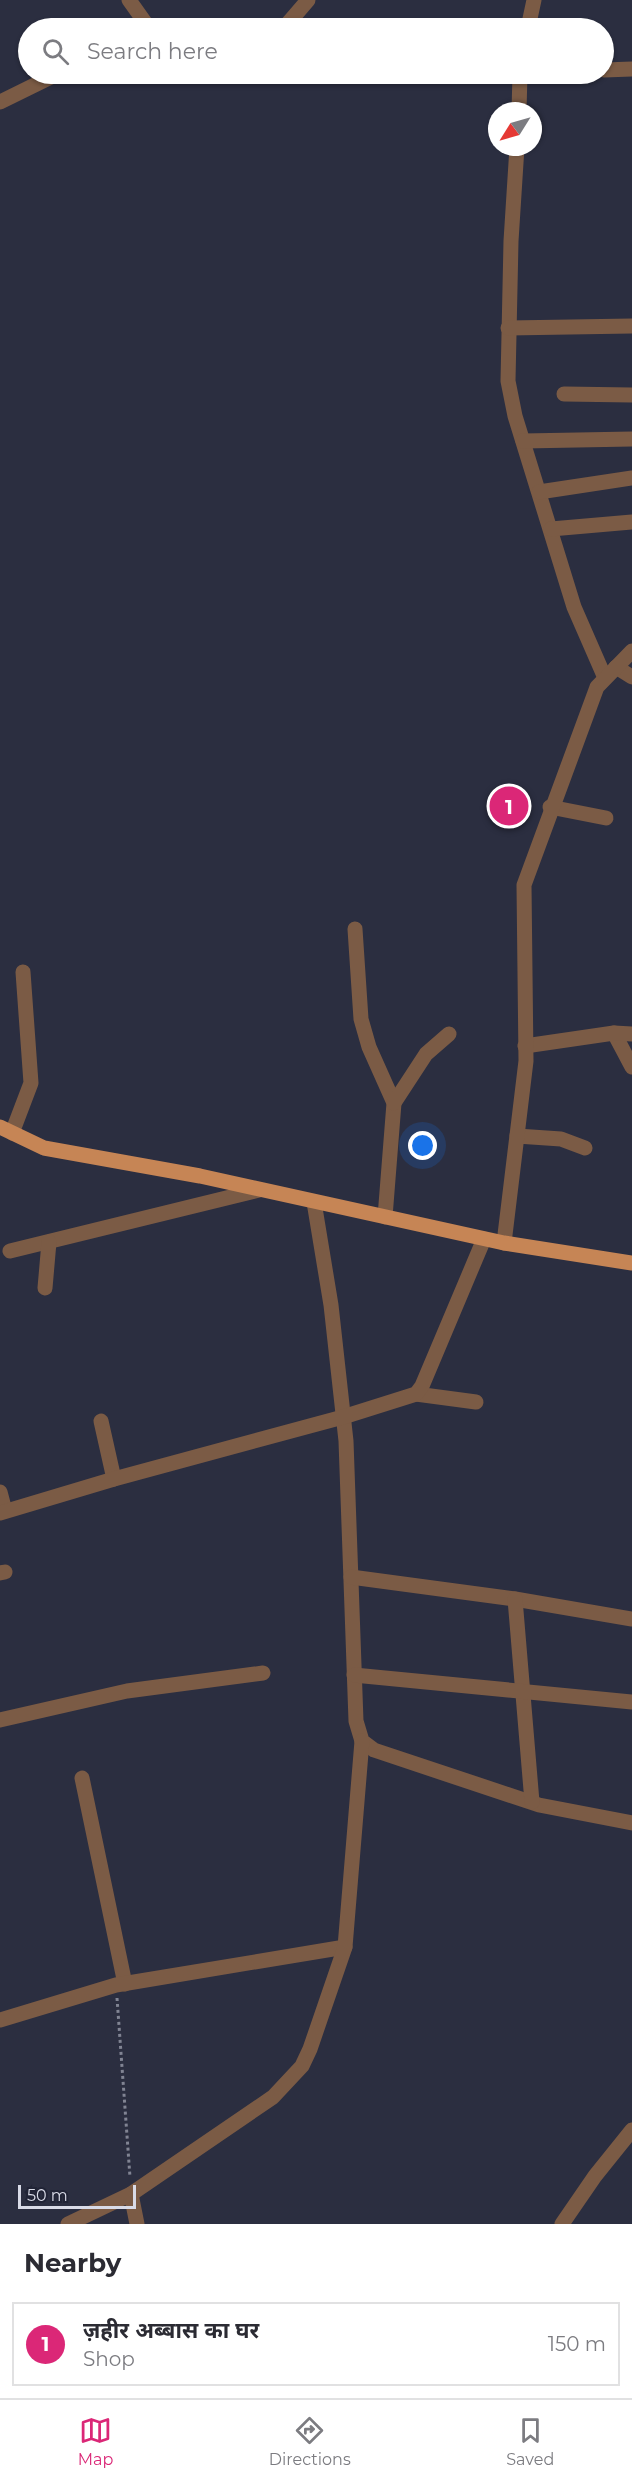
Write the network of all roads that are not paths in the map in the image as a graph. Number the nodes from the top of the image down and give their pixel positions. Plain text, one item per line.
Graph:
1 (129, 0) edge
2 (308, 0) edge
3 (534, 0) edge
4 (142, 18) edge
5 (293, 18) edge
6 (530, 18) edge
7 (632, 69) edge
8 (614, 70) edge
9 (37, 84) edge
10 (520, 84) edge
11 (0, 102) edge
12 (519, 102) edge
13 (517, 156) edge
14 (632, 326) edge
15 (508, 328) junction
16 (564, 394) dead end
17 (632, 395) edge
18 (632, 439) edge
19 (523, 441) junction
20 (632, 478) edge
21 (539, 492) junction
22 (632, 522) edge
23 (551, 530) junction
24 (632, 651) edge
25 (616, 667) junction
26 (632, 677) edge
27 (605, 678) junction
28 (550, 807) junction
29 (606, 818) dead end
30 (355, 929) dead end
31 (23, 972) dead end
32 (614, 1033) junction
33 (449, 1034) dead end
34 (632, 1034) edge
35 (525, 1047) junction
36 (632, 1066) edge
37 (394, 1103) junction
38 (6, 1130) edge
39 (517, 1136) junction
40 (585, 1148) dead end
41 (260, 1190) junction
42 (314, 1202) junction
43 (385, 1217) junction
44 (484, 1239) junction
45 (49, 1242) junction
46 (504, 1243) junction
47 (10, 1251) dead end
48 (632, 1263) edge
49 (45, 1288) dead end
50 (417, 1394) junction
51 (476, 1402) dead end
52 (343, 1417) junction
53 (100, 1421) dead end
54 (114, 1479) junction
55 (0, 1492) edge
56 (2, 1512) edge
57 (351, 1577) junction
58 (515, 1599) junction
59 (632, 1619) edge
60 (263, 1673) dead end
61 (354, 1676) junction
62 (521, 1691) junction
63 (632, 1702) edge
64 (0, 1720) edge
65 (362, 1741) junction
66 (82, 1778) dead end
67 (532, 1802) junction
68 (632, 1823) edge
69 (345, 1947) junction
70 (121, 1984) junction
71 (0, 2020) edge
72 (632, 2130) edge
73 (131, 2194) junction
74 (68, 2224) edge
75 (138, 2224) edge
76 (562, 2224) edge

1 - 4 street
2 - 5 street
3 - 6 street
7 - 8 street
9 - 11 street
10 - 12 street
13 - 15 street
14 - 15 street
15 - 19 street
16 - 17 street
18 - 19 street
19 - 21 street
20 - 21 street
21 - 23 street
22 - 23 street
23 - 27 street
24 - 25 street
25 - 26 street
25 - 27 street
27 - 28 street
28 - 29 street
28 - 35 street
30 - 37 street
31 - 38 street
32 - 34 street
32 - 35 street
32 - 36 street
33 - 37 street
35 - 39 street
37 - 43 street
38 - 41 main road
39 - 40 street
39 - 46 street
41 - 42 main road
41 - 45 street
42 - 43 main road
42 - 52 street
43 - 44 main road
44 - 46 main road
44 - 50 street
45 - 47 street
45 - 49 street
46 - 48 main road
50 - 51 street
50 - 52 street
52 - 54 street
52 - 57 street
53 - 54 street
54 - 56 street
55 - 56 street
57 - 58 street
57 - 61 street
58 - 59 street
58 - 62 street
60 - 64 street
61 - 62 street
61 - 65 street
62 - 63 street
62 - 67 street
65 - 67 street
65 - 69 street
66 - 70 street
67 - 68 street
69 - 70 street
69 - 73 street
70 - 71 street
72 - 76 street
73 - 74 street
73 - 75 street

